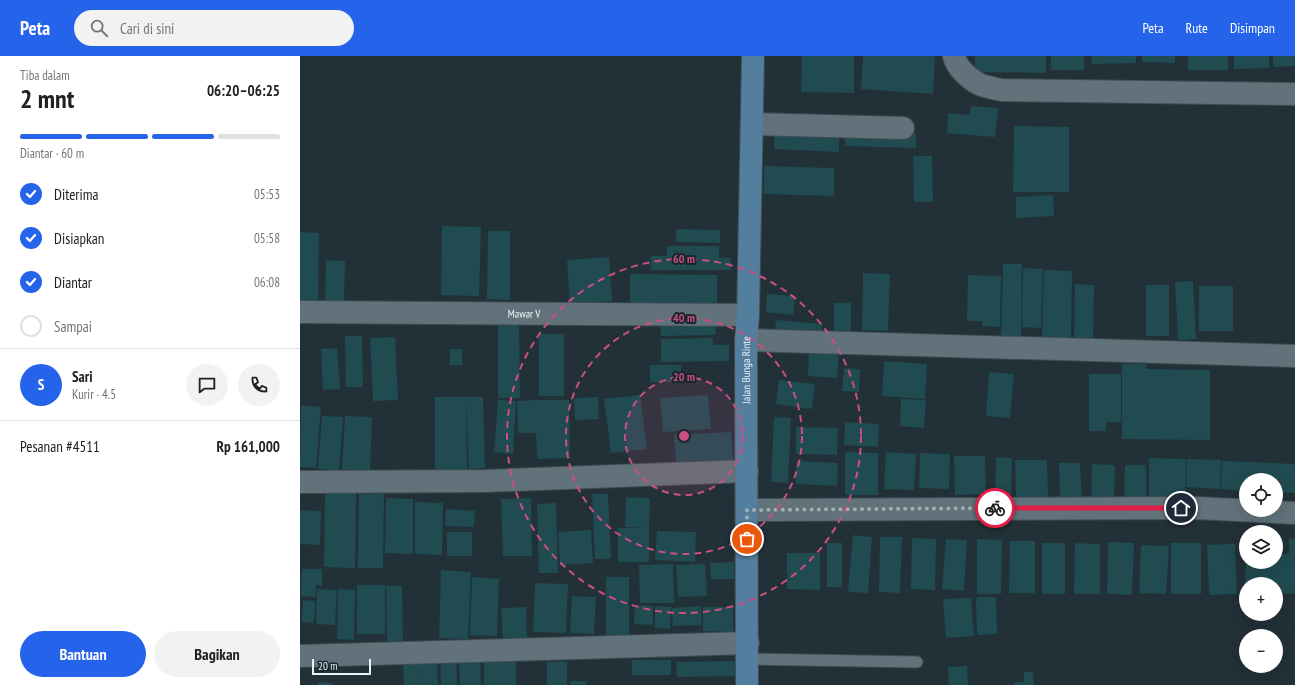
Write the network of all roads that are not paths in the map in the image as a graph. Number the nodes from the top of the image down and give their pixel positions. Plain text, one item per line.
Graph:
1 (753, 56) edge
2 (954, 56) edge
3 (1295, 94) edge
4 (752, 124) junction
5 (903, 128) dead end
6 (300, 312) edge
7 (748, 315) junction
8 (746, 340) junction
9 (1295, 356) edge
10 (747, 471) junction
11 (300, 482) edge
12 (747, 510) junction
13 (1295, 513) edge
14 (748, 651) junction
15 (300, 656) edge
16 (917, 662) dead end
17 (747, 685) edge

1 - 4 street, Jalan Bunga Rinte
2 - 3 street
4 - 5 street
4 - 7 street, Jalan Bunga Rinte
6 - 7 street, Mawar V
7 - 8 street, Jalan Bunga Rinte
8 - 9 street
8 - 10 street, Jalan Bunga Rinte
10 - 11 street
10 - 12 street, Jalan Bunga Rinte
12 - 13 street
12 - 14 street, Jalan Bunga Rinte
14 - 15 street
14 - 16 lane
14 - 17 street, Jalan Bunga Rinte

